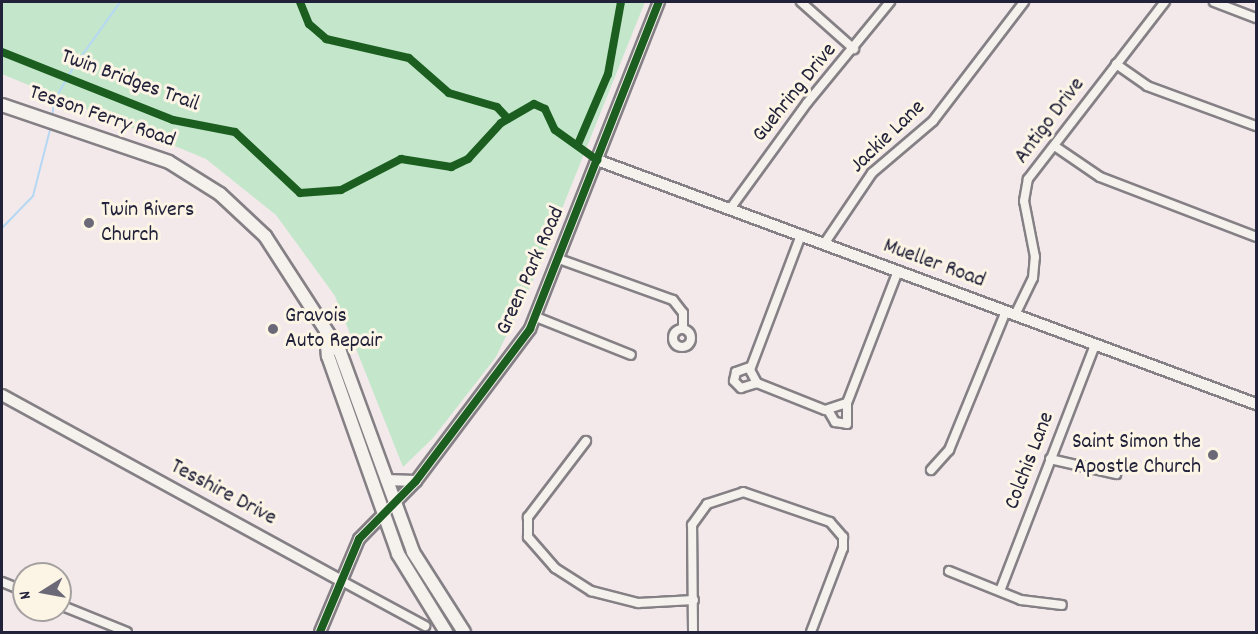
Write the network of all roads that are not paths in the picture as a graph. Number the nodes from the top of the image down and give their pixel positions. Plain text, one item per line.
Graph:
1 (658, 2) edge
2 (801, 2) edge
3 (890, 2) edge
4 (1024, 2) edge
5 (1165, 2) edge
6 (1214, 2) edge
7 (1257, 18) edge
8 (854, 49) junction
9 (1116, 64) junction
10 (2, 105) edge
11 (1257, 126) edge
12 (1056, 147) junction
13 (597, 160) junction
14 (730, 209) junction
15 (801, 235) junction
16 (1257, 237) edge
17 (824, 244) junction
18 (559, 259) junction
19 (898, 271) junction
20 (1011, 313) junction
21 (536, 316) junction
22 (683, 329) dead end
23 (326, 333) junction
24 (1095, 345) junction
25 (631, 355) dead end
26 (750, 371) junction
27 (757, 383) junction
28 (2, 395) edge
29 (847, 403) junction
30 (1257, 404) edge
31 (832, 410) junction
32 (586, 441) dead end
33 (1050, 459) junction
34 (931, 471) dead end
35 (1116, 474) dead end
36 (386, 480) junction
37 (416, 480) junction
38 (395, 505) junction
39 (384, 517) junction
40 (949, 571) dead end
41 (340, 580) junction
42 (1000, 591) junction
43 (694, 600) junction
44 (1062, 605) dead end
45 (72, 610) edge
46 (425, 626) dead end
47 (127, 633) edge
48 (320, 633) edge
49 (446, 633) edge
50 (464, 633) edge
51 (693, 633) edge
52 (811, 633) edge

1 - 13 street, Green Park Road
2 - 8 street
3 - 8 street, Guehring Drive
4 - 17 street, Jackie Lane
5 - 9 street, Antigo Drive
6 - 7 street
8 - 14 street, Guehring Drive
9 - 11 street
9 - 12 street, Antigo Drive
10 - 23 main road, Tesson Ferry Road
12 - 16 street
12 - 20 street, Antigo Drive
13 - 14 street, Mueller Road
13 - 18 street, Green Park Road
14 - 15 street, Mueller Road
15 - 17 street, Mueller Road
15 - 26 street
17 - 19 street, Mueller Road
18 - 21 street, Green Park Road
18 - 22 street
19 - 20 street, Mueller Road
19 - 29 street
20 - 24 street, Mueller Road
20 - 34 street, Antigo Drive
21 - 25 street
21 - 37 street, Green Park Road
23 - 36 main road, Tesson Ferry Road
23 - 39 main road, Tesson Ferry Road
24 - 30 street, Mueller Road
24 - 33 street, Colchis Lane
26 - 27 street
26 - 27 street
27 - 31 street
28 - 41 street, Tesshire Drive
29 - 31 street
29 - 31 street
32 - 43 street
33 - 35 street
33 - 42 street, Colchis Lane
36 - 37 street
36 - 38 main road, Tesson Ferry Road
37 - 38 street, Green Park Road
38 - 39 street, Green Park Road
38 - 50 main road, Tesson Ferry Road
39 - 41 street, Green Park Road
39 - 49 main road, Tesson Ferry Road
40 - 42 street
41 - 46 street, Tesshire Drive
41 - 48 street, Green Park Road
42 - 44 street
43 - 51 street
43 - 52 street
45 - 47 street

